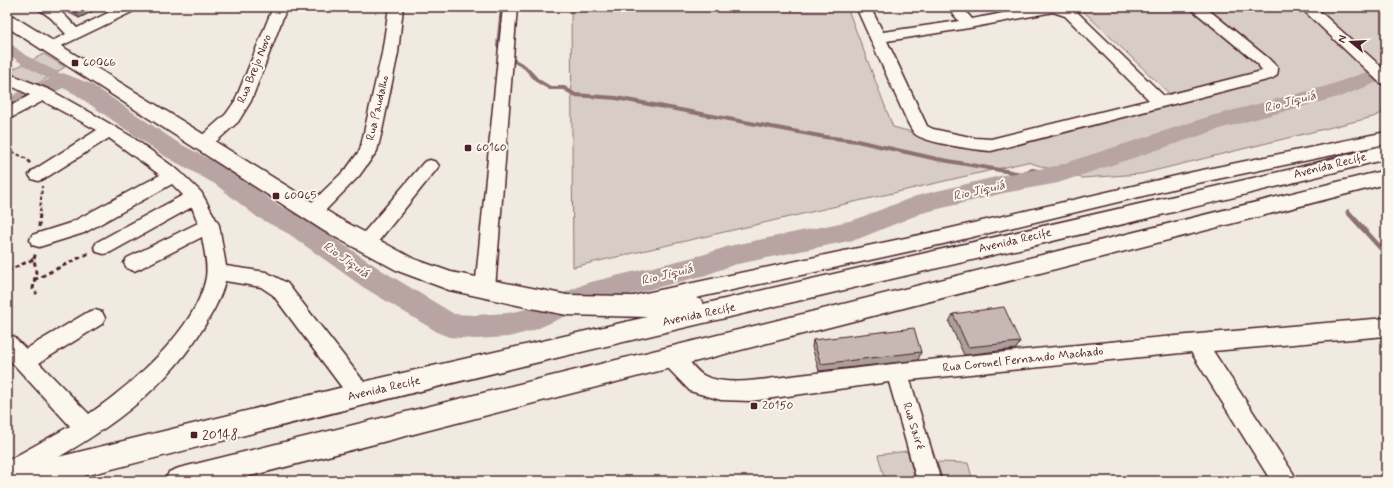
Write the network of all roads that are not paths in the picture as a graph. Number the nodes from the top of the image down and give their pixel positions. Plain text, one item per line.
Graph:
1 (43, 7) edge
2 (110, 7) edge
3 (131, 7) edge
4 (280, 7) edge
5 (396, 7) edge
6 (510, 7) edge
7 (863, 7) edge
8 (954, 7) edge
9 (1196, 7) edge
10 (1306, 7) edge
11 (1323, 7) edge
12 (7, 20) edge
13 (969, 24) junction
14 (1346, 28) junction
15 (1331, 29) junction
16 (70, 31) junction
17 (880, 39) junction
18 (51, 47) junction
19 (1382, 60) edge
20 (7, 78) edge
21 (1386, 80) edge
22 (39, 92) junction
23 (1161, 103) junction
24 (7, 115) edge
25 (108, 130) junction
26 (1386, 138) edge
27 (204, 143) junction
28 (1386, 152) edge
29 (430, 166) dead end
30 (38, 174) road end
31 (173, 175) junction
32 (1386, 177) edge
33 (195, 197) junction
34 (313, 212) junction
35 (210, 225) junction
36 (39, 240) road end
37 (366, 243) junction
38 (104, 247) road end
39 (134, 263) dead end
40 (216, 272) junction
41 (485, 289) junction
42 (741, 306) junction
43 (617, 307) junction
44 (95, 318) dead end
45 (1386, 327) edge
46 (7, 343) edge
47 (1196, 343) junction
48 (672, 358) junction
49 (24, 361) junction
50 (897, 372) junction
51 (360, 394) junction
52 (87, 428) junction
53 (7, 473) edge
54 (206, 478) edge
55 (13, 481) edge
56 (179, 481) edge
57 (929, 481) edge
58 (1285, 481) edge

1 - 16 street
2 - 16 street
3 - 16 street
4 - 27 street, Rua Brejo Novo
5 - 34 street, Rua Paudalho
6 - 41 street
7 - 17 street
8 - 13 street
9 - 23 street
10 - 15 street
11 - 14 street
12 - 18 main road
13 - 17 street
13 - 23 street
14 - 15 street
14 - 19 street
15 - 21 street
16 - 18 street
17 - 23 street
18 - 27 main road
20 - 22 street
22 - 24 street
22 - 25 street
25 - 30 street
25 - 31 street
26 - 43 street
27 - 34 main road
28 - 42 main road, Avenida Recife
29 - 37 street
31 - 33 street
31 - 36 street
32 - 48 main road, Avenida Recife
33 - 35 street
33 - 38 street
34 - 37 main road
35 - 39 street
35 - 40 street
37 - 41 main road
40 - 51 street
40 - 52 street
41 - 43 main road
42 - 43 main road
42 - 51 main road, Avenida Recife
44 - 49 street
45 - 47 street, Rua Coronel Fernando Machado
46 - 49 street
47 - 50 street, Rua Coronel Fernando Machado
47 - 58 street
48 - 50 street, Rua Coronel Fernando Machado
48 - 54 main road, Avenida Recife
49 - 52 street
50 - 57 street, Rua Sairé
51 - 55 main road, Avenida Recife
52 - 53 street
54 - 56 main road, Avenida Recife

